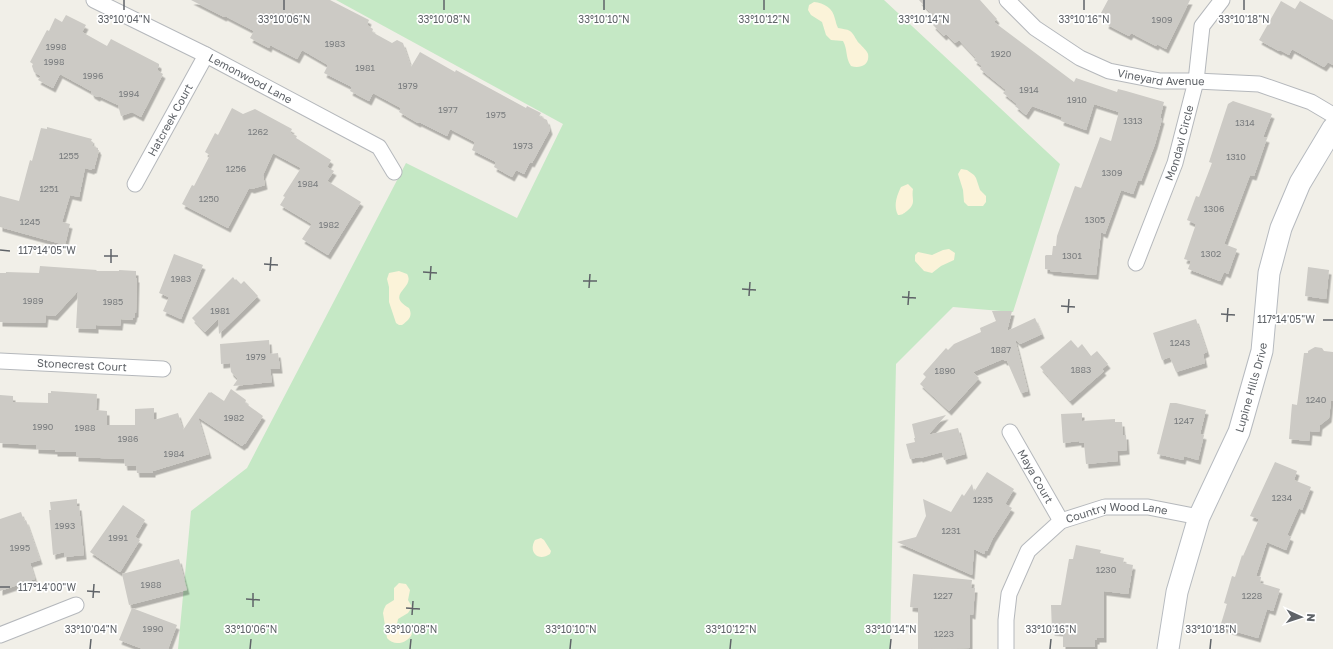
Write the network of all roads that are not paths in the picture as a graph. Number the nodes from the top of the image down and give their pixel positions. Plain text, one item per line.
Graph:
1 (94, 0) edge
2 (1007, 0) edge
3 (1222, 0) edge
4 (206, 55) junction
5 (1196, 81) junction
6 (1333, 115) edge
7 (1333, 128) edge
8 (394, 172) dead end
9 (135, 184) dead end
10 (1136, 262) dead end
11 (0, 362) edge
12 (163, 369) dead end
13 (1010, 432) dead end
14 (1199, 517) junction
15 (1061, 521) junction
16 (76, 605) dead end
17 (0, 635) edge
18 (1006, 649) edge
19 (1168, 649) edge

1 - 4 street, Lemonwood Lane
2 - 5 street, Vineyard Avenue
3 - 5 street, Mondavi Circle
4 - 8 street, Lemonwood Lane
4 - 9 street, Hatcreek Court
5 - 6 street, Vineyard Avenue
5 - 10 street, Mondavi Circle
7 - 14 street, Lupine Hills Drive
11 - 12 street, Stonecrest Court
13 - 15 street, Maya Court
14 - 15 street, Country Wood Lane
14 - 19 street, Lupine Hills Drive
15 - 18 street, Country Wood Lane
16 - 17 street

